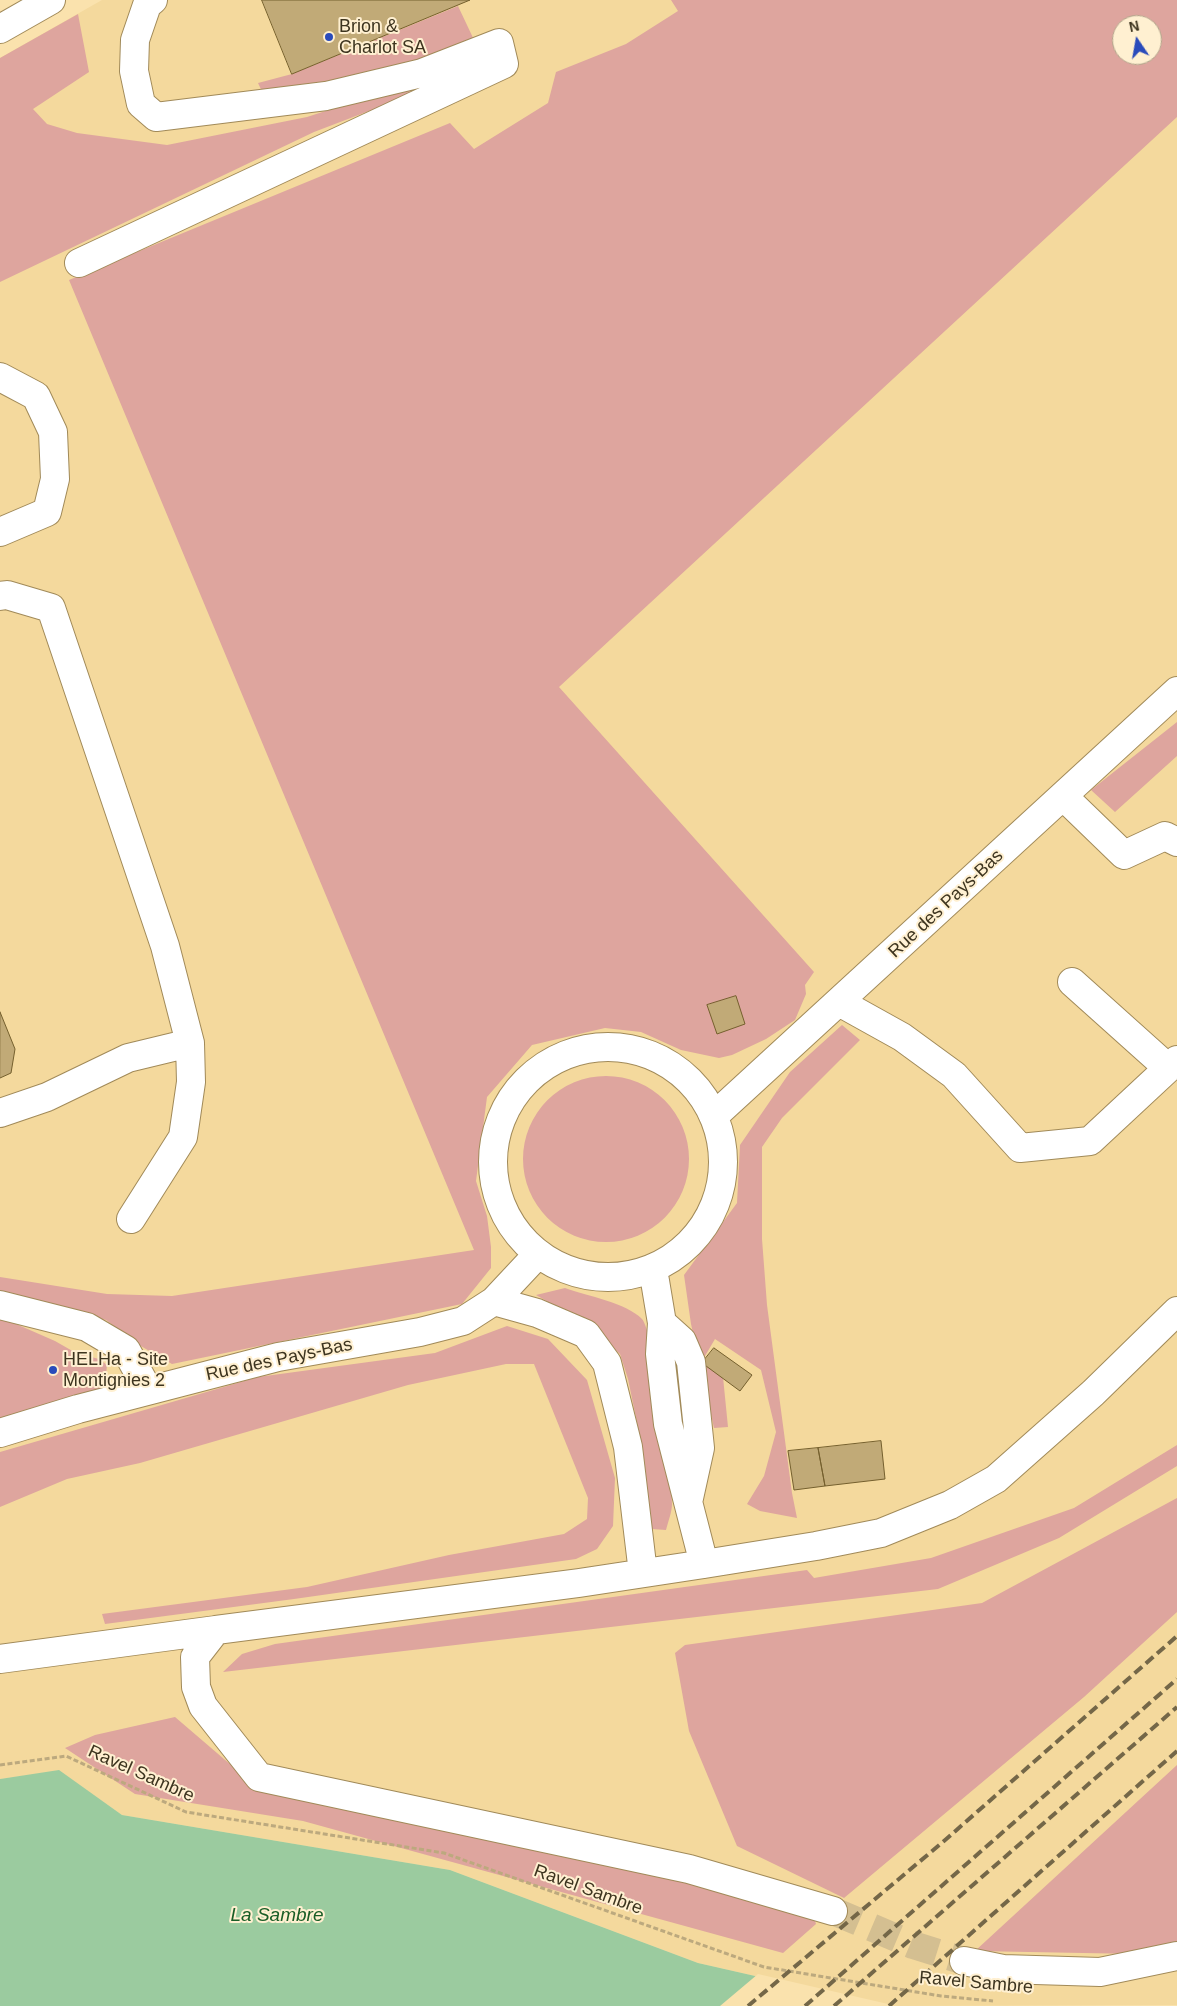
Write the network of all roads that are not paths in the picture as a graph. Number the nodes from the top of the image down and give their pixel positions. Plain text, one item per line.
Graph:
1 (51, 0) edge
2 (153, 0) edge
3 (0, 29) edge
4 (79, 263) dead end
5 (0, 376) edge
6 (0, 532) edge
7 (0, 596) edge
8 (1177, 691) edge
9 (1063, 796) junction
10 (1177, 842) edge
11 (1072, 982) dead end
12 (840, 1002) junction
13 (190, 1043) junction
14 (1173, 1064) edge
15 (0, 1113) edge
16 (714, 1116) junction
17 (130, 1219) dead end
18 (538, 1254) junction
19 (652, 1269) junction
20 (494, 1301) junction
21 (0, 1305) edge
22 (1177, 1311) edge
23 (148, 1390) junction
24 (0, 1433) edge
25 (704, 1564) junction
26 (644, 1573) junction
27 (216, 1630) junction
28 (0, 1659) edge
29 (833, 1911) tunnel mouth
30 (1177, 1956) edge
31 (964, 1961) tunnel mouth

1 - 3 street
2 - 4 street
5 - 6 street
7 - 13 street
8 - 9 street, Rue des Pays-Bas
9 - 10 street
9 - 12 street, Rue des Pays-Bas
11 - 14 street
12 - 14 street
12 - 16 street, Rue des Pays-Bas
13 - 15 street
13 - 17 street
16 - 18 street
16 - 19 street
18 - 19 street
18 - 20 street, Rue des Pays-Bas
19 - 25 street
20 - 23 street, Rue des Pays-Bas
20 - 26 street
21 - 23 street
22 - 25 street
23 - 24 street, Rue des Pays-Bas
25 - 26 street
26 - 27 street
27 - 28 street
27 - 29 street
30 - 31 street

